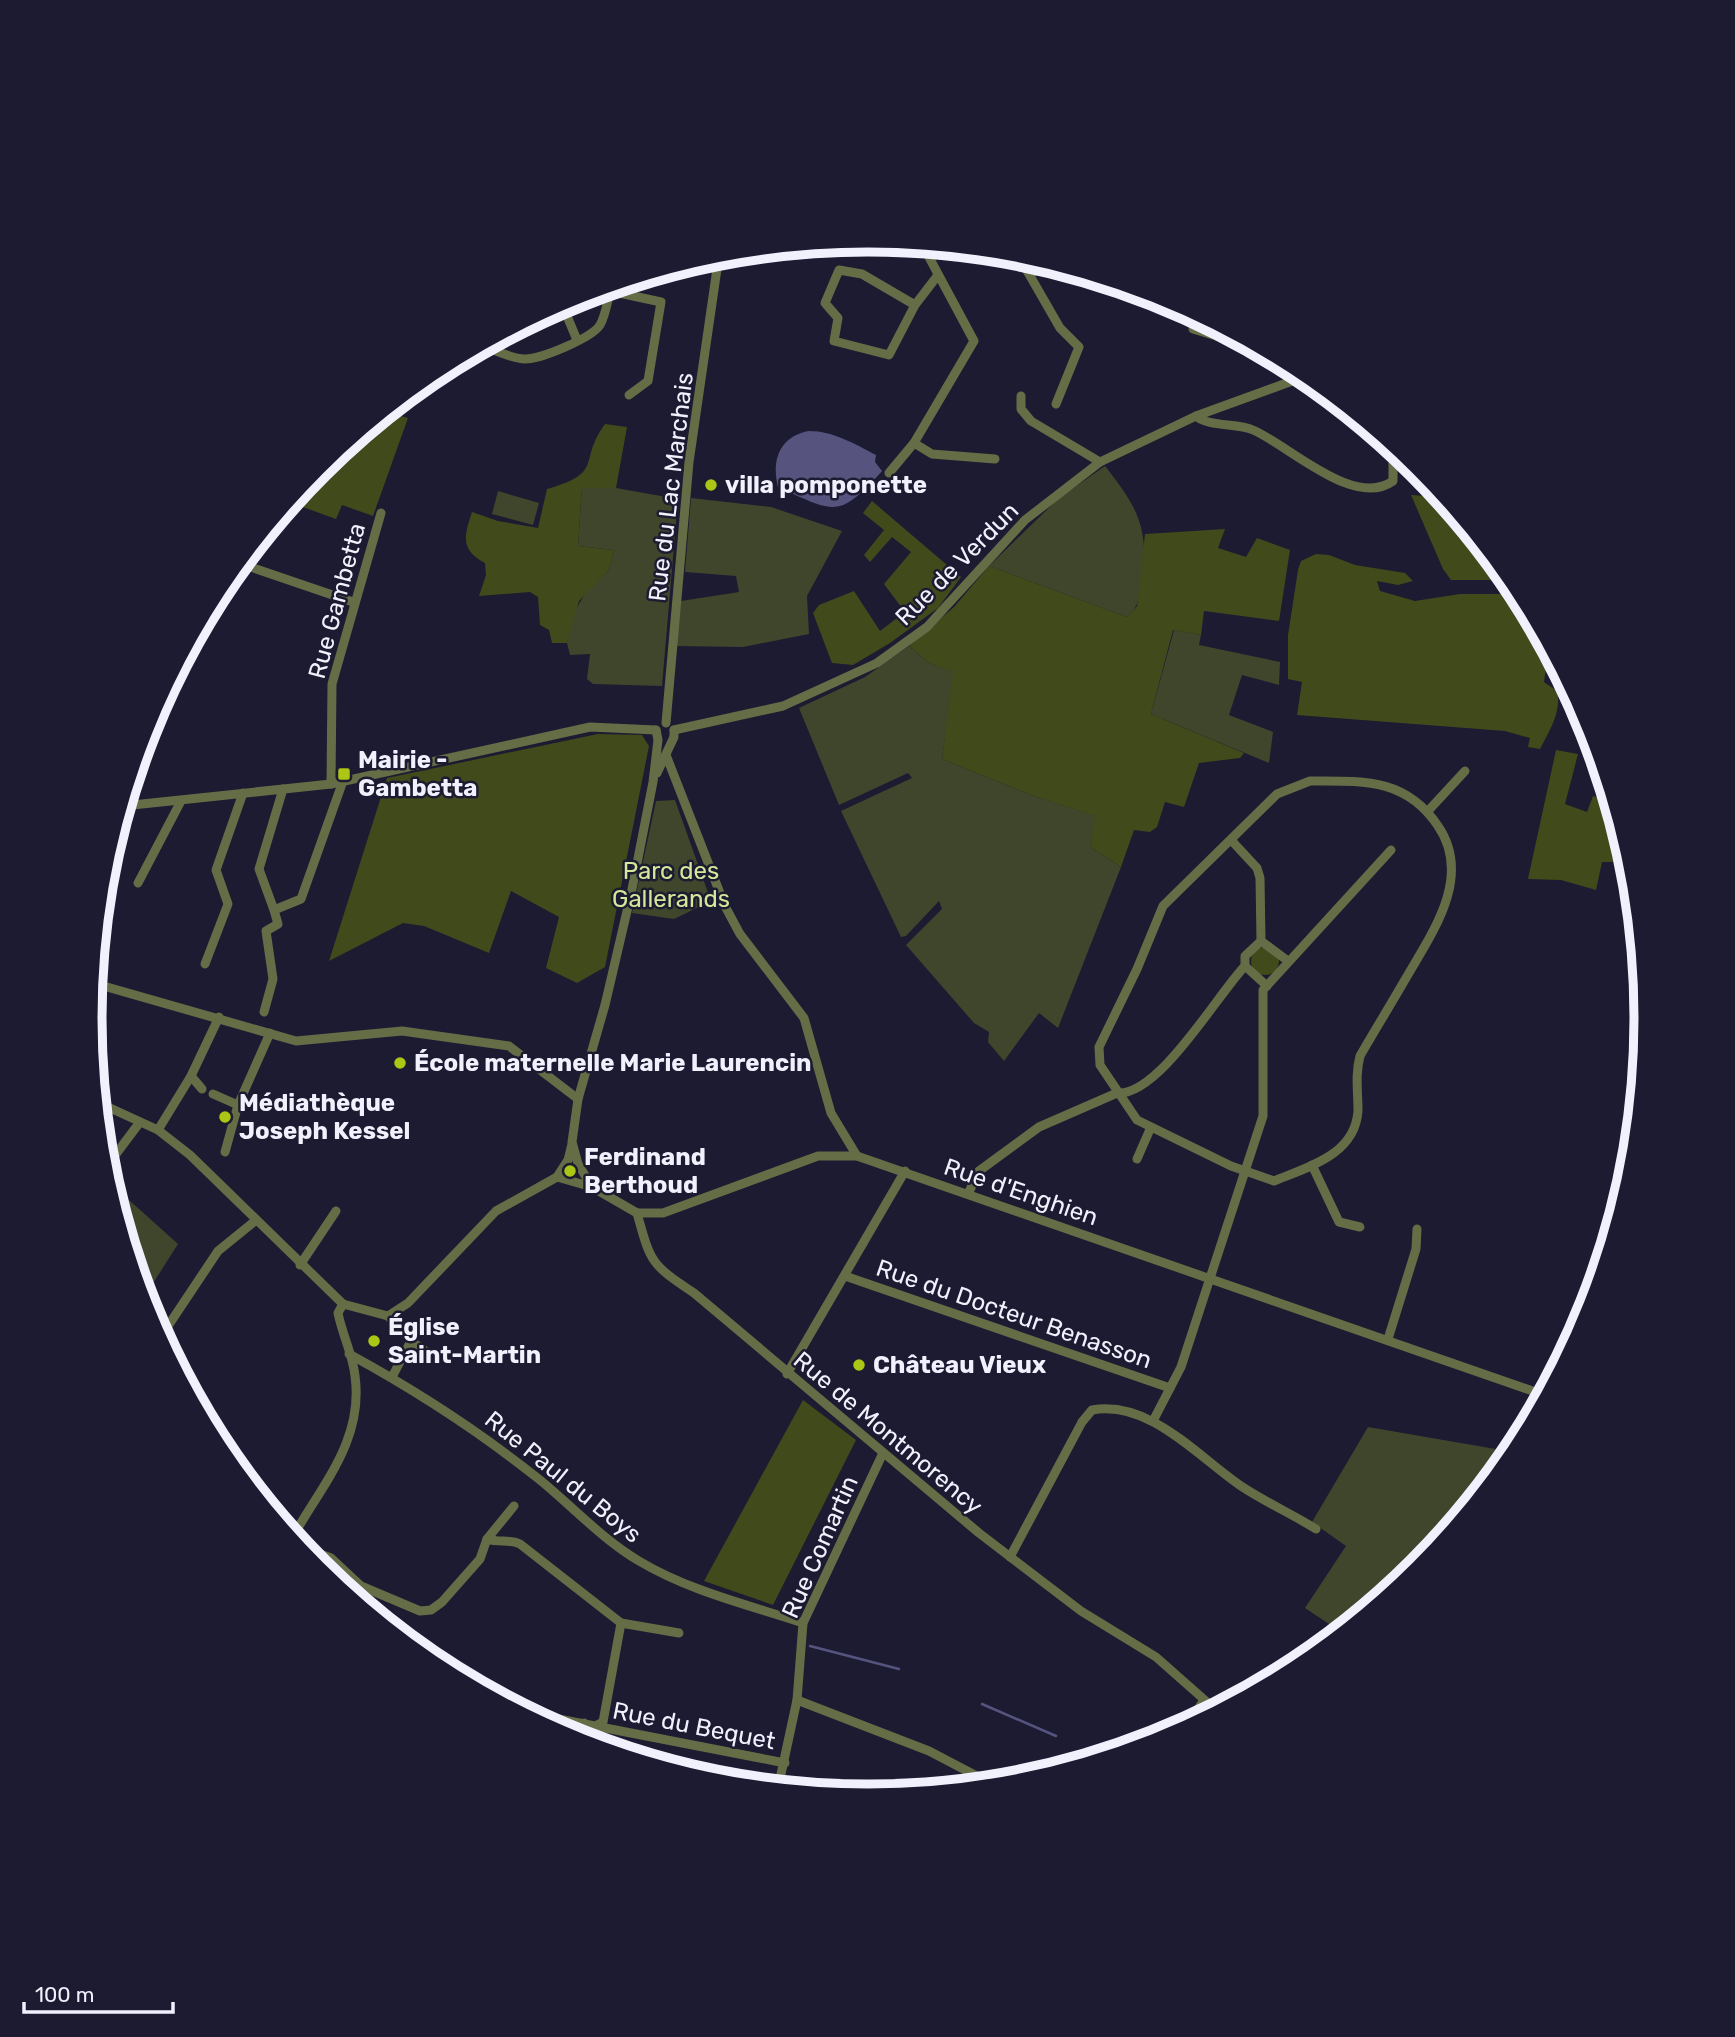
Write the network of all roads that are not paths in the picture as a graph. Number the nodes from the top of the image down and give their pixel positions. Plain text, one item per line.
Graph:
1 (928, 255) edge
2 (717, 267) edge
3 (1027, 269) edge
4 (1035, 271) edge
5 (1030, 274) junction
6 (938, 275) junction
7 (623, 292) edge
8 (607, 298) edge
9 (915, 305) junction
10 (566, 314) edge
11 (1193, 329) dead end
12 (1214, 335) edge
13 (577, 340) junction
14 (494, 350) edge
15 (1292, 381) edge
16 (629, 395) dead end
17 (1021, 396) dead end
18 (1056, 404) dead end
19 (1196, 416) junction
20 (914, 443) junction
21 (995, 459) dead end
22 (1100, 462) junction
23 (1393, 462) edge
24 (889, 473) dead end
25 (381, 513) dead end
26 (250, 567) edge
27 (353, 602) junction
28 (666, 723) junction
29 (656, 730) junction
30 (673, 735) junction
31 (658, 740) junction
32 (666, 755) junction
33 (1465, 771) dead end
34 (343, 781) junction
35 (653, 782) junction
36 (331, 784) junction
37 (282, 789) junction
38 (243, 793) junction
39 (181, 801) junction
40 (132, 805) edge
41 (1428, 811) junction
42 (1231, 840) junction
43 (1391, 850) dead end
44 (138, 883) dead end
45 (274, 910) junction
46 (1261, 941) junction
47 (1288, 961) junction
48 (205, 964) dead end
49 (1245, 966) junction
50 (1267, 985) junction
51 (103, 986) edge
52 (264, 1012) dead end
53 (219, 1017) junction
54 (270, 1032) junction
55 (191, 1076) junction
56 (202, 1089) dead end
57 (1117, 1093) junction
58 (213, 1094) dead end
59 (578, 1099) junction
60 (238, 1105) junction
61 (107, 1107) edge
62 (140, 1122) junction
63 (1151, 1127) junction
64 (158, 1130) junction
65 (572, 1142) junction
66 (225, 1152) dead end
67 (114, 1156) edge
68 (857, 1156) junction
69 (1137, 1159) dead end
70 (1312, 1165) junction
71 (905, 1171) junction
72 (1245, 1171) junction
73 (557, 1177) junction
74 (592, 1187) junction
75 (968, 1194) junction
76 (336, 1212) dead end
77 (637, 1213) junction
78 (255, 1221) junction
79 (1360, 1227) dead end
80 (1417, 1229) dead end
81 (300, 1265) junction
82 (845, 1276) junction
83 (1209, 1277) junction
84 (343, 1304) junction
85 (388, 1316) junction
86 (167, 1328) edge
87 (1388, 1339) junction
88 (411, 1341) junction
89 (349, 1354) junction
90 (434, 1357) dead end
91 (787, 1374) junction
92 (391, 1377) junction
93 (1170, 1388) junction
94 (1536, 1392) edge
95 (1153, 1421) junction
96 (883, 1453) junction
97 (514, 1506) dead end
98 (1316, 1529) dead end
99 (297, 1530) edge
100 (487, 1539) junction
101 (320, 1554) edge
102 (1010, 1557) junction
103 (621, 1623) junction
104 (803, 1623) junction
105 (679, 1633) dead end
106 (797, 1700) junction
107 (1204, 1700) junction
108 (1209, 1704) edge
109 (1198, 1710) edge
110 (556, 1718) edge
111 (584, 1723) junction
112 (595, 1726) junction
113 (583, 1729) edge
114 (785, 1763) junction
115 (977, 1776) edge
116 (780, 1779) edge

1 - 6 street
2 - 28 street, Rue du Lac Marchais
3 - 5 street
4 - 5 street
5 - 18 street
6 - 9 street
6 - 20 street
7 - 16 street
8 - 13 street
9 - 9 street
10 - 13 street
11 - 12 street
13 - 14 street
15 - 19 street, Rue de Verdun
17 - 22 street
19 - 22 street, Rue de Verdun
19 - 23 street
20 - 21 street
20 - 24 street
22 - 30 street, Rue de Verdun
25 - 27 street, Rue Gambetta
26 - 27 street
27 - 36 street, Rue Gambetta
28 - 29 street
28 - 30 street
29 - 31 street
29 - 34 street
30 - 31 street, Rue de Verdun
30 - 32 street
31 - 35 street
32 - 35 street
32 - 68 street
33 - 41 street
34 - 36 street
34 - 45 street
35 - 59 street
36 - 37 street
37 - 38 street
37 - 45 street
38 - 39 street
38 - 48 street
39 - 40 street
39 - 44 street
41 - 42 street
41 - 70 street
42 - 46 street
42 - 57 street
43 - 47 street
45 - 52 street
46 - 47 street
46 - 49 street
47 - 50 street
49 - 50 street
49 - 57 street
50 - 72 street
51 - 53 street
53 - 54 street
53 - 55 street
54 - 59 street
54 - 60 street
55 - 56 street
55 - 64 street
57 - 63 street
57 - 75 street
58 - 60 street
59 - 65 street
60 - 66 street
61 - 62 street
62 - 64 street
62 - 67 street
63 - 69 street
63 - 72 street
64 - 78 street
65 - 73 street
65 - 74 street
68 - 71 street, Rue d'Enghien
68 - 77 street, Rue d'Enghien
70 - 72 street
70 - 79 street
71 - 75 street, Rue d'Enghien
71 - 82 street
72 - 83 street
73 - 74 street
73 - 85 street
74 - 77 street
75 - 83 street, Rue d'Enghien
76 - 81 street
77 - 91 street, Rue de Montmorency
78 - 81 street
78 - 86 street
80 - 87 street
81 - 84 street
82 - 91 street
82 - 93 street, Rue du Docteur Benasson
83 - 87 street, Rue d'Enghien
83 - 93 street
84 - 85 street
84 - 89 street
85 - 88 street
87 - 94 street, Rue d'Enghien
88 - 90 street
88 - 92 street
89 - 92 street, Rue Paul du Boys
89 - 99 street
91 - 96 street, Rue de Montmorency
92 - 104 street, Rue Paul du Boys
93 - 95 street
95 - 98 street
95 - 102 street
96 - 102 street, Rue de Montmorency
96 - 104 street, Rue Comartin
97 - 100 street
100 - 101 street
100 - 103 street
102 - 107 street, Rue de Montmorency
103 - 105 street
103 - 112 street
104 - 106 street, Rue Comartin
106 - 114 street, Rue Comartin
106 - 115 street
107 - 108 street, Rue de Montmorency
107 - 109 street
110 - 111 street, Rue du Bequet
111 - 112 street, Rue du Bequet
111 - 113 street
112 - 114 street, Rue du Bequet
114 - 116 street, Rue Comartin

